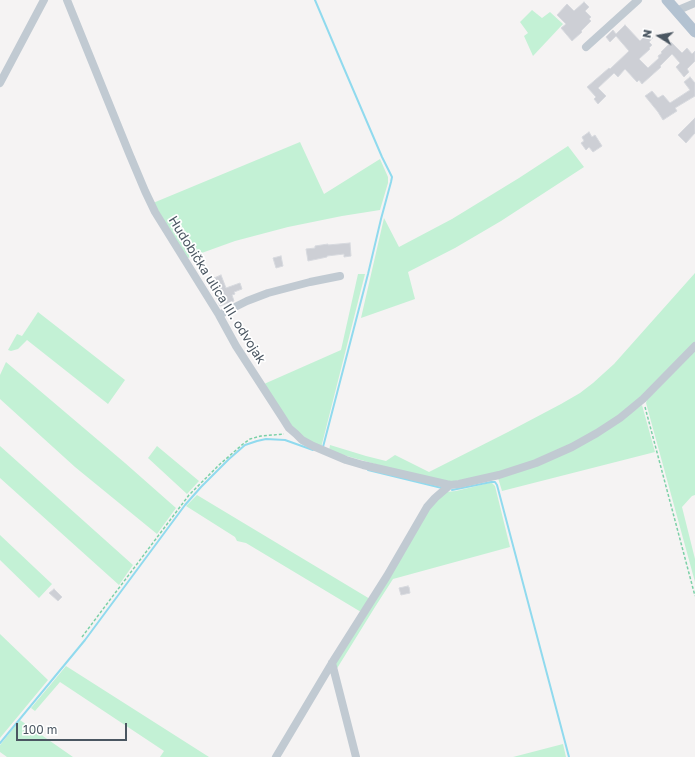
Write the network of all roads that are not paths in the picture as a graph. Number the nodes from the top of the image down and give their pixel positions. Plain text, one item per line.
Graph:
1 (44, 0) edge
2 (67, 0) edge
3 (638, 0) edge
4 (667, 0) edge
5 (695, 3) edge
6 (676, 11) junction
7 (695, 32) edge
8 (586, 47) dead end
9 (0, 82) edge
10 (340, 276) dead end
11 (218, 315) junction
12 (695, 346) edge
13 (450, 484) junction
14 (332, 664) junction
15 (276, 757) edge
16 (356, 757) edge

1 - 9 street
2 - 11 street, Hudobička ulica III. odvojak
3 - 8 street
4 - 6 main road
5 - 6 street
6 - 7 main road
10 - 11 street
11 - 13 street, Hudobička ulica III. odvojak
12 - 13 street, Hudobička ulica III. odvojak
13 - 14 street
14 - 15 street
14 - 16 street

